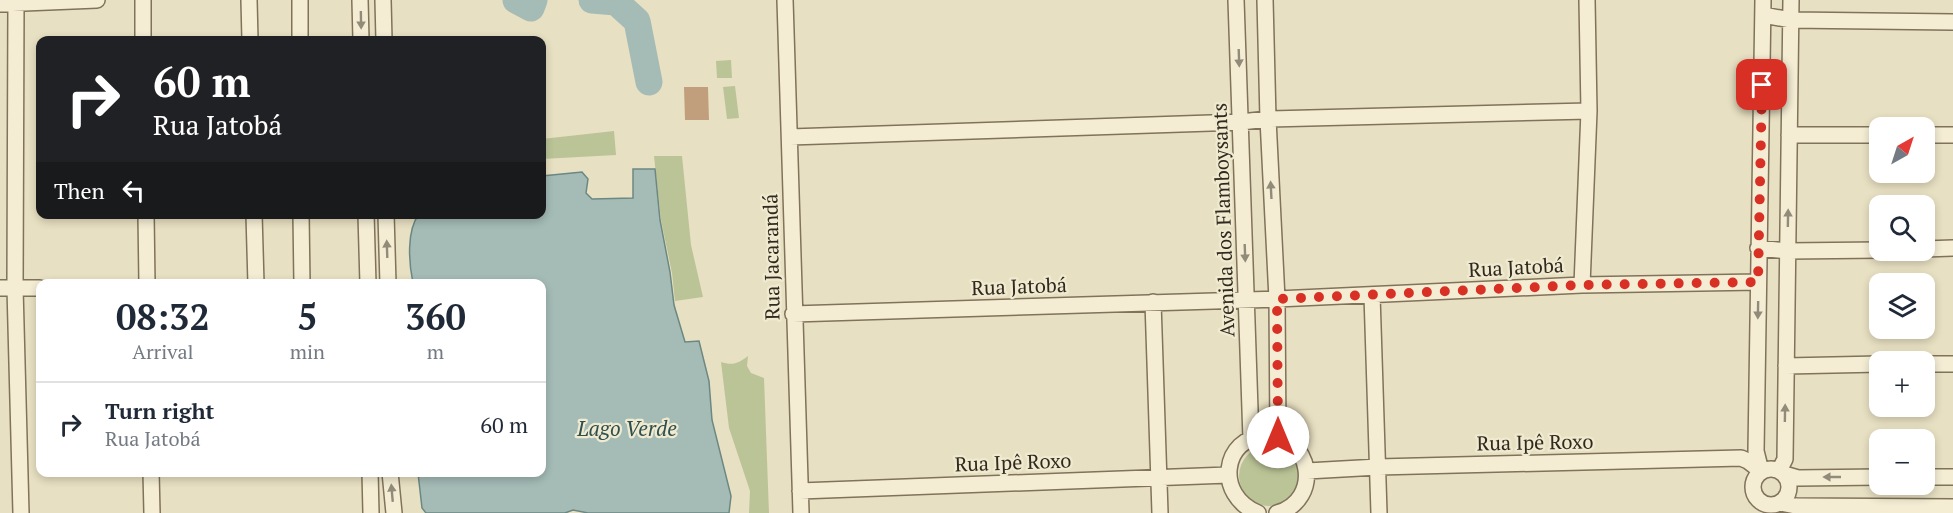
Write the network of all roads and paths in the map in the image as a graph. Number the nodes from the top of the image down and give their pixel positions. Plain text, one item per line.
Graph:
1 (97, 0) edge
2 (143, 0) edge
3 (249, 0) edge
4 (300, 0) edge
5 (360, 0) edge
6 (383, 0) edge
7 (784, 0) edge
8 (1236, 0) edge
9 (1265, 0) edge
10 (1587, 0) edge
11 (1791, 0) edge
12 (16, 2) edge
13 (0, 4) edge
14 (1763, 8) edge
15 (1791, 20) junction
16 (1953, 22) edge
17 (143, 36) edge
18 (250, 36) edge
19 (300, 36) edge
20 (361, 36) edge
21 (384, 36) edge
22 (1589, 111) junction
23 (1268, 119) junction
24 (1241, 122) junction
25 (1790, 135) junction
26 (1869, 135) edge
27 (1935, 135) edge
28 (1953, 135) edge
29 (790, 137) junction
30 (146, 219) edge
31 (254, 219) edge
32 (301, 219) edge
33 (366, 219) edge
34 (387, 219) edge
35 (1758, 248) junction
36 (1953, 248) edge
37 (1935, 249) edge
38 (1869, 250) edge
39 (1788, 251) junction
40 (147, 279) edge
41 (256, 279) edge
42 (302, 279) edge
43 (368, 279) edge
44 (388, 279) edge
45 (1758, 282) junction
46 (1582, 285) junction
47 (7, 288) edge
48 (36, 288) edge
49 (1372, 295) junction
50 (1246, 299) junction
51 (1277, 299) junction
52 (1153, 302) junction
53 (793, 314) junction
54 (1869, 364) edge
55 (1935, 364) edge
56 (1953, 364) edge
57 (1786, 366) junction
58 (1278, 437) junction
59 (1251, 439) junction
60 (1378, 467) junction
61 (1307, 471) junction
62 (1761, 471) junction
63 (1782, 472) junction
64 (1228, 475) junction
65 (151, 477) edge
66 (370, 477) edge
67 (390, 477) edge
68 (1159, 477) junction
69 (1869, 477) edge
70 (1935, 477) edge
71 (1953, 477) edge
72 (800, 490) junction
73 (1780, 503) junction
74 (1953, 507) edge
75 (1760, 508) edge
76 (1282, 512) edge
77 (21, 513) edge
78 (152, 513) edge
79 (371, 513) edge
80 (394, 513) edge
81 (801, 513) edge
82 (1160, 513) edge
83 (1258, 513) edge
84 (1379, 513) edge

1 - 12 street
2 - 17 street
3 - 18 street
4 - 19 street
5 -> 20 street
6 - 21 street
7 - 29 street, Rua Jacarandá
8 -> 24 street, Avenida dos Flamboysants
9 - 23 street
10 - 22 street
11 - 15 street
12 - 13 street
12 - 47 street
14 - 15 street
14 - 35 street
15 - 16 street
15 - 25 street
22 - 23 street
22 - 46 street
23 - 24 street
51 -> 23 street
24 - 29 street
24 -> 50 street, Avenida dos Flamboysants
25 - 26 street
39 -> 25 street
27 - 28 street
29 - 53 street, Rua Jacarandá
30 - 40 street
31 - 41 street
32 - 42 street
33 - 43 street
44 -> 34 street
35 - 39 street
35 - 45 street
36 - 37 street
38 - 39 street
39 - 57 street
45 - 46 street, Rua Jatobá
45 -> 62 street
46 - 49 street, Rua Jatobá
47 - 48 street
47 - 77 street
49 - 51 street, Rua Jatobá
49 - 60 street
50 - 51 street, Rua Jatobá
50 - 52 street, Rua Jatobá
50 - 59 street, Avenida dos Flamboysants
51 - 58 street
52 - 53 street, Rua Jatobá
52 - 68 street
53 - 72 street, Rua Jacarandá
54 - 57 street
55 - 56 street
63 -> 57 street
58 - 59 street
58 - 61 street
59 - 64 street
60 - 61 street, Rua Ipê Roxo
60 - 62 street, Rua Ipê Roxo
60 - 84 street
61 - 76 street
62 - 63 street
62 - 75 street
69 -> 63 street
63 - 73 street
64 - 68 street, Rua Ipê Roxo
64 - 83 street
65 - 78 street
66 - 79 street
80 -> 67 street
68 - 72 street, Rua Ipê Roxo
68 - 82 street
70 - 71 street
72 - 81 street, Rua Jacarandá
73 - 74 street
73 - 75 street

